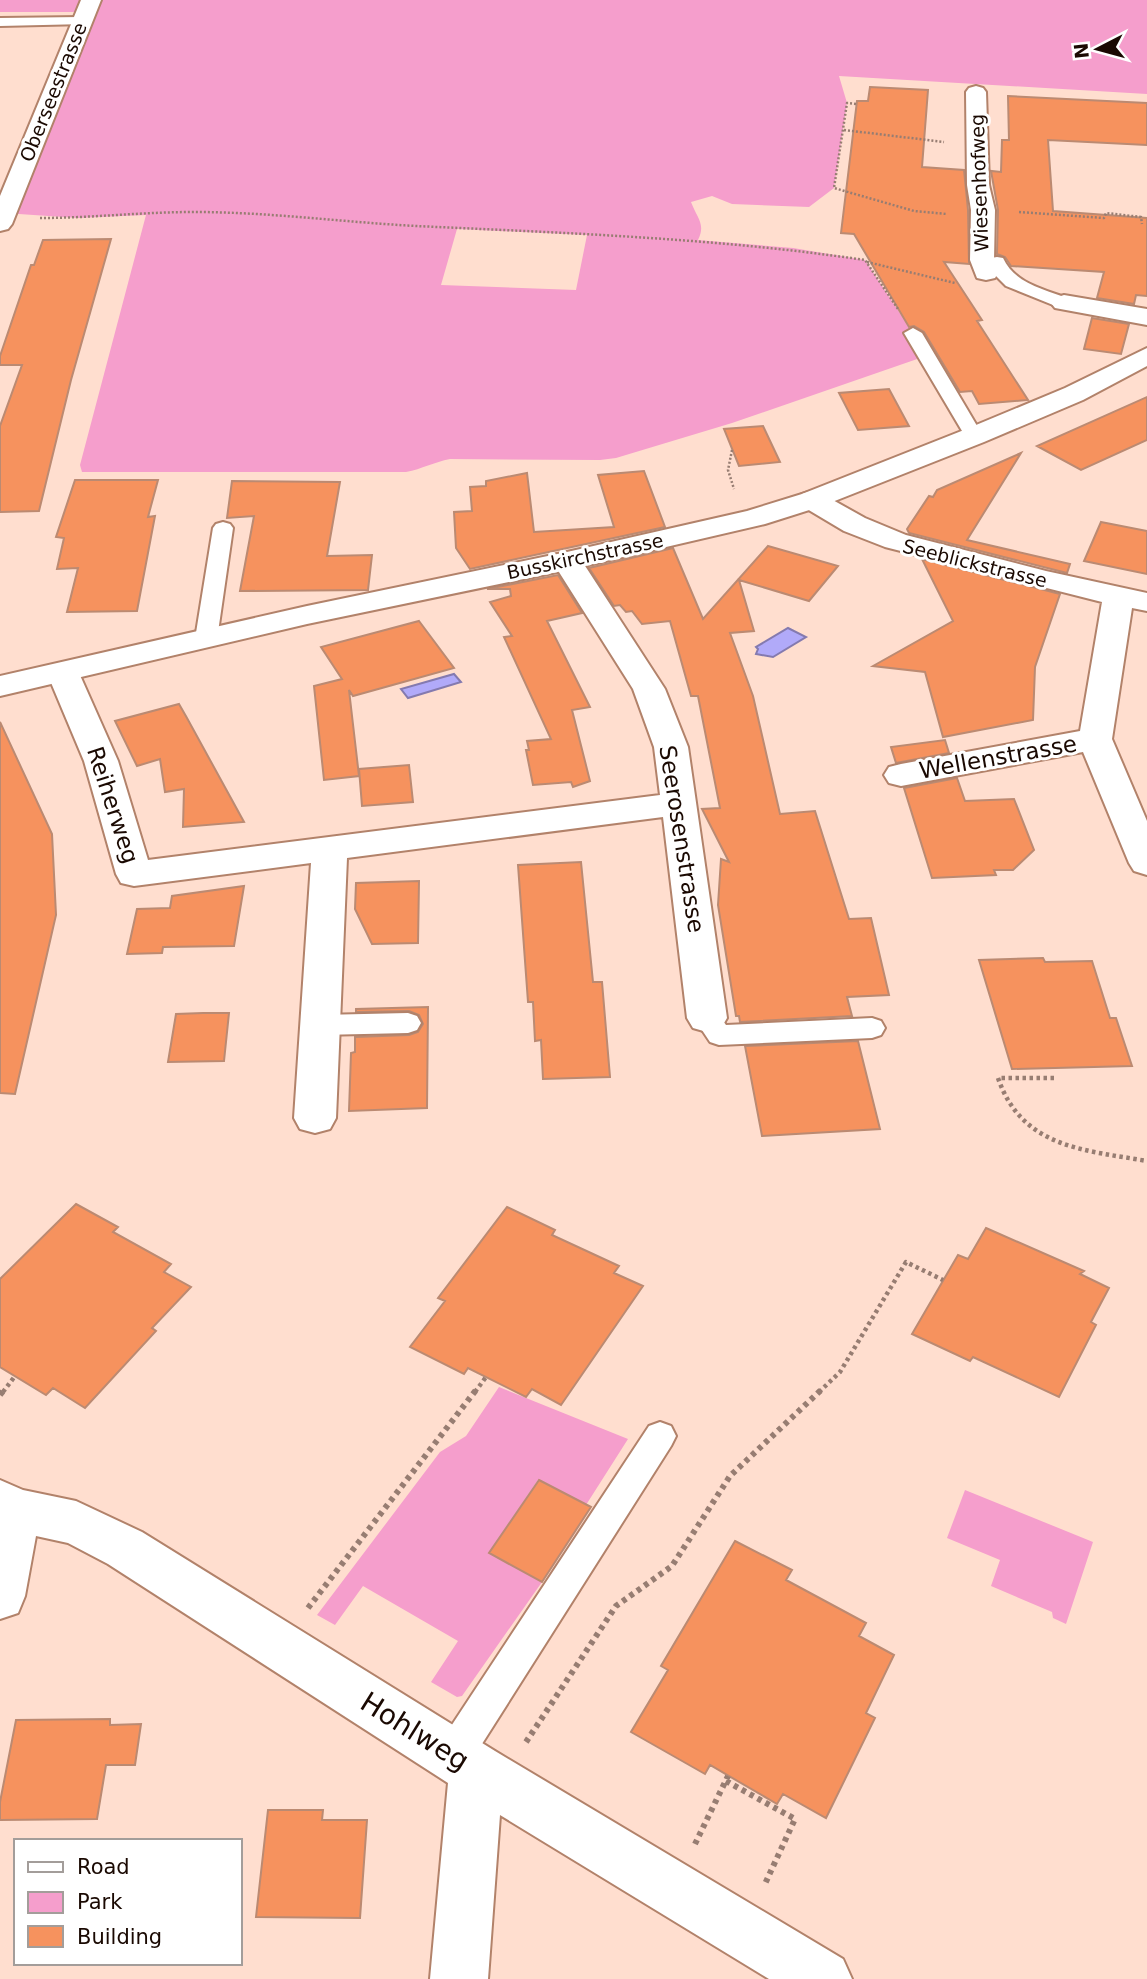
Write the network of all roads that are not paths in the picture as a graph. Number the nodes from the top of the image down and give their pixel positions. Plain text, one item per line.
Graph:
1 (86, 10) edge
2 (0, 22) edge
3 (975, 92) dead end
4 (0, 224) edge
5 (991, 268) joint
6 (1064, 303) joint
7 (1147, 317) edge
8 (913, 333) road end
9 (1147, 356) edge
10 (974, 436) junction
11 (812, 500) junction
12 (223, 528) dead end
13 (567, 561) junction
14 (1133, 600) edge
15 (206, 639) junction
16 (63, 673) junction
17 (0, 686) edge
18 (1095, 739) junction
19 (901, 775) dead end
20 (680, 804) junction
21 (330, 847) junction
22 (1147, 863) edge
23 (707, 1018) joint
24 (408, 1023) dead end
25 (320, 1025) junction
26 (872, 1028) dead end
27 (315, 1118) dead end
28 (660, 1436) dead end
29 (8, 1506) edge
30 (0, 1596) edge
31 (475, 1770) junction
32 (459, 1979) edge
33 (823, 1979) edge

1 - 2 lane
1 - 4 street, Oberseestrasse
3 - 5 street, Wiesenhofweg
5 - 6 lane
6 - 7 street
8 - 10 lane
9 - 10 street, Busskirchstrasse
10 - 11 street, Busskirchstrasse
11 - 13 street, Busskirchstrasse
11 - 14 street, Seeblickstrasse
12 - 15 lane
13 - 15 street, Busskirchstrasse
13 - 20 street, Seerosenstrasse
14 - 18 street, Wellenstrasse
15 - 16 street, Busskirchstrasse
16 - 17 street, Busskirchstrasse
16 - 21 street, Reiherweg
18 - 19 street, Wellenstrasse
18 - 22 street, Wellenstrasse
20 - 21 street, Reiherweg
20 - 23 street, Seerosenstrasse
21 - 25 street
23 - 26 lane
24 - 25 lane
25 - 27 street
28 - 31 lane
29 - 30 street
29 - 31 street, Hohlweg
31 - 32 street
31 - 33 street, Hohlweg

